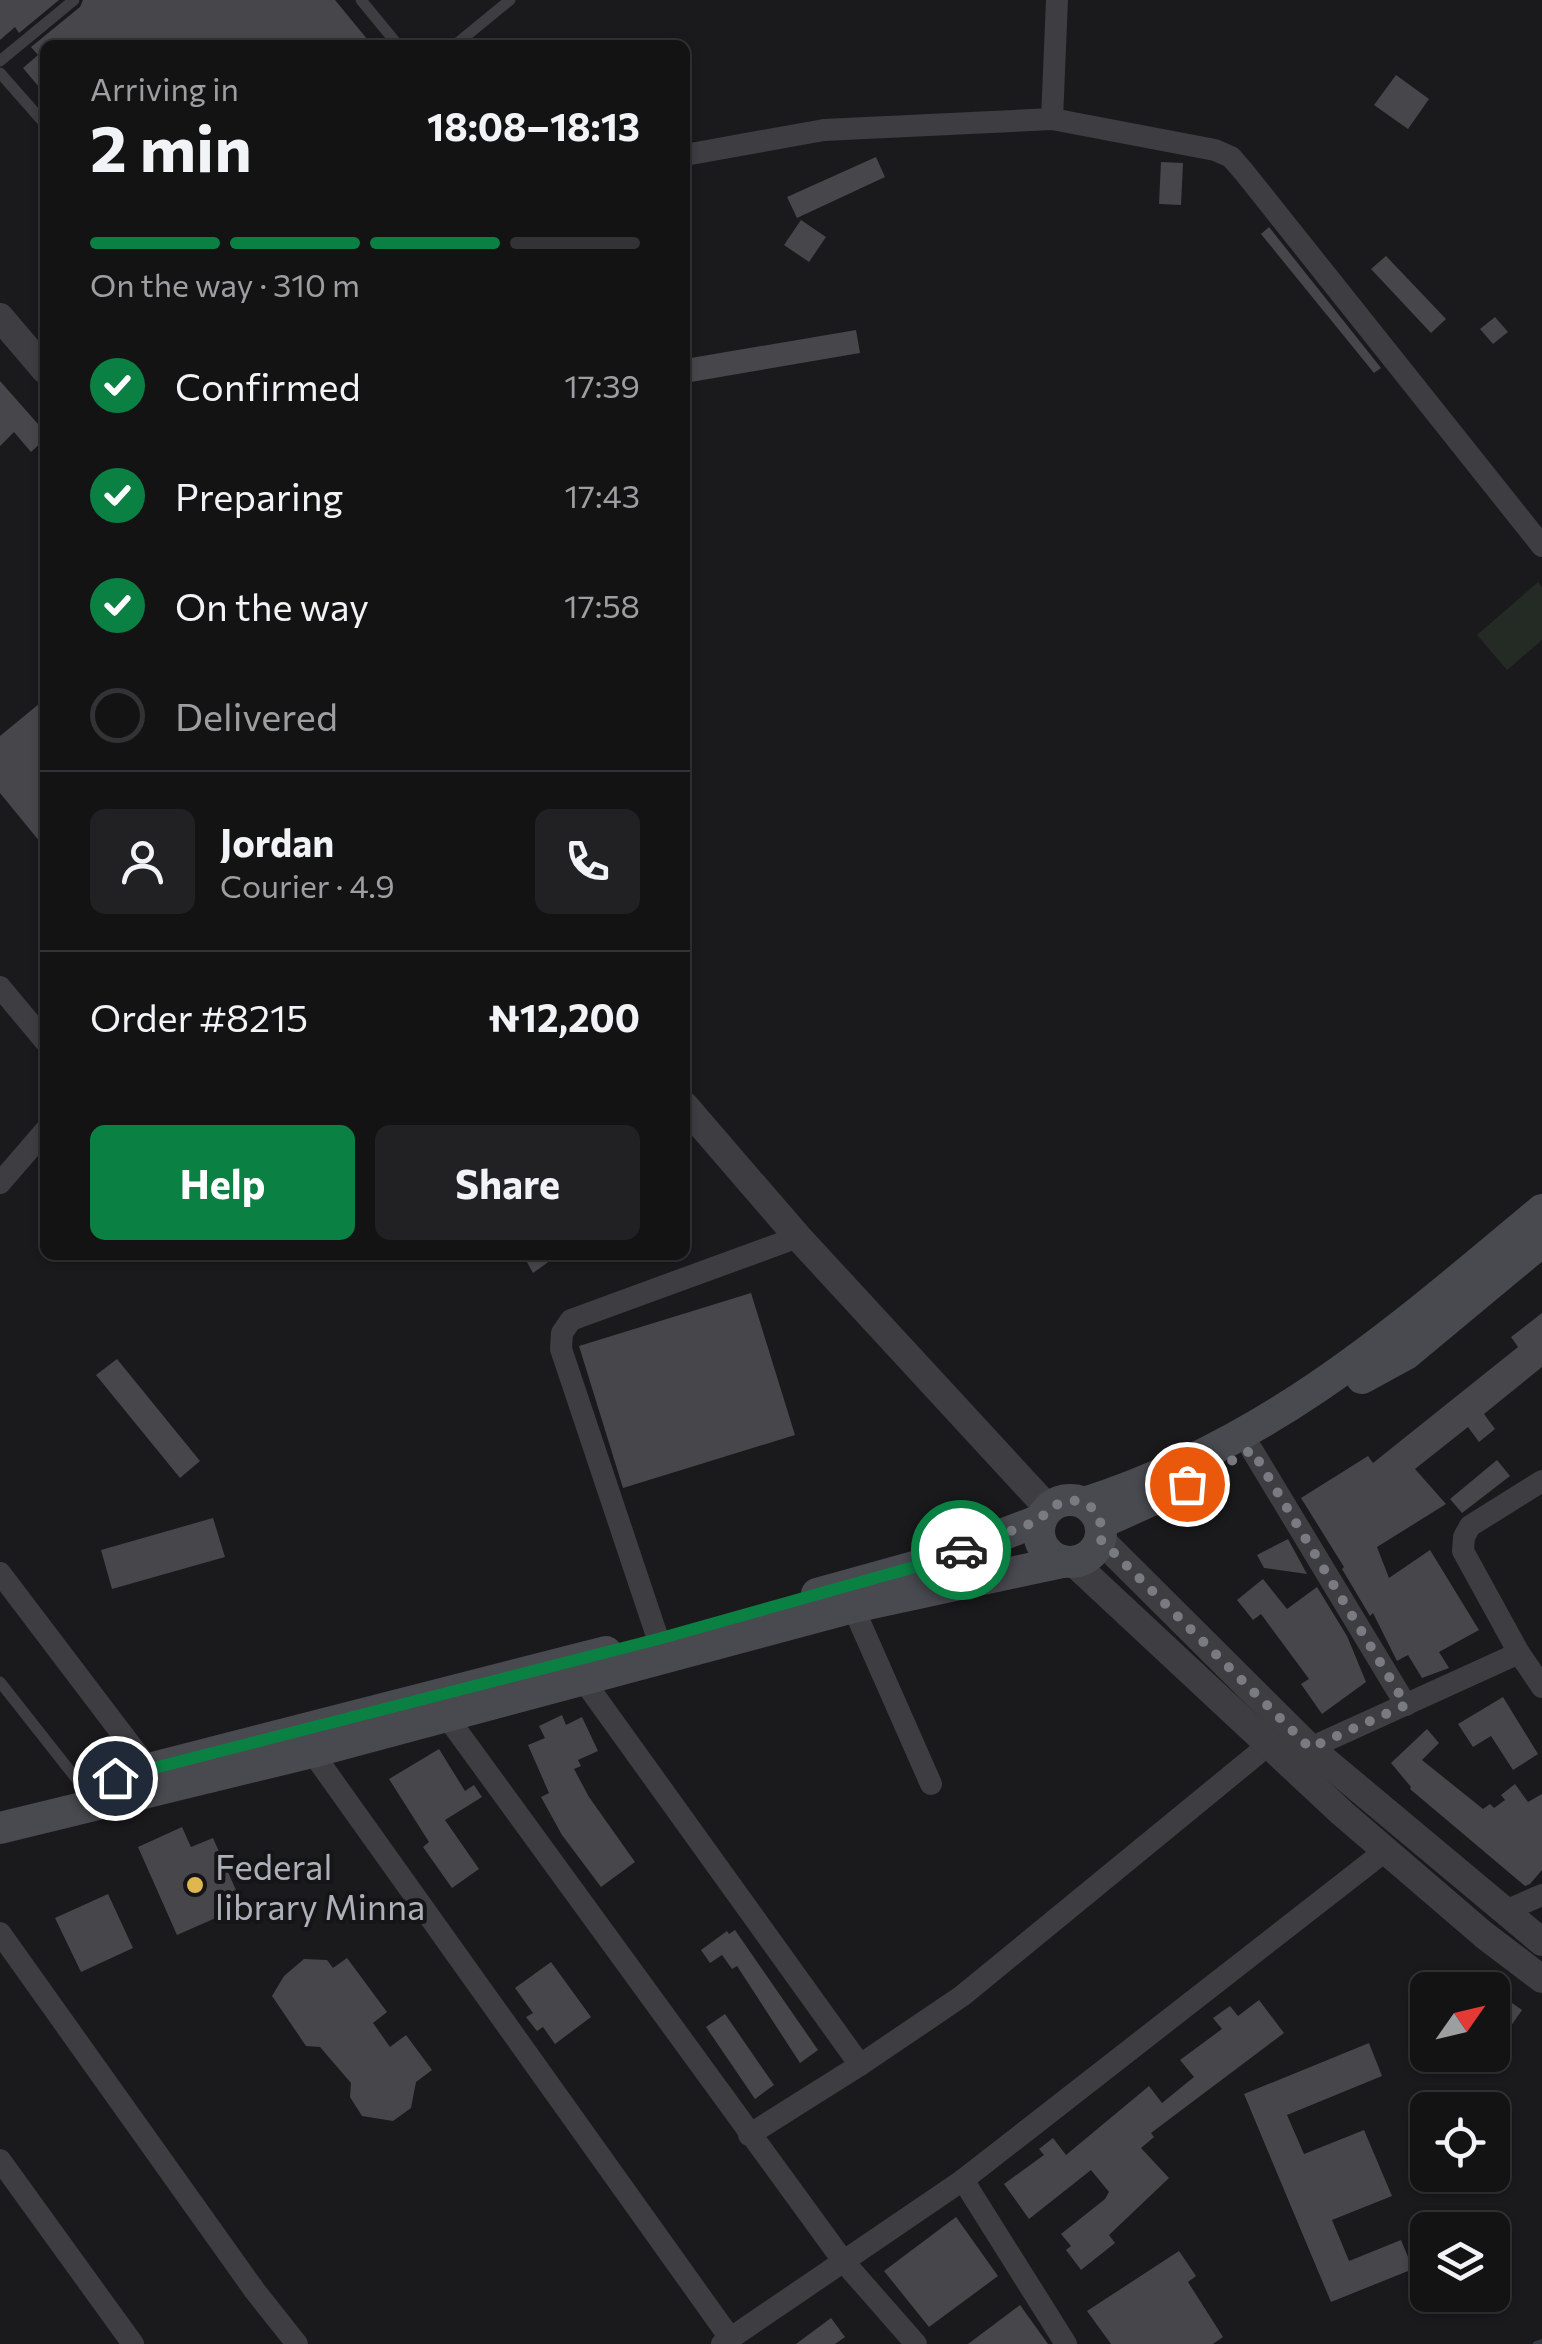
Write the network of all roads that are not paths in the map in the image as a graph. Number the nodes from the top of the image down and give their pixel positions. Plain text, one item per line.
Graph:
1 (74, 0) edge
2 (361, 0) edge
3 (510, 0) edge
4 (1057, 0) edge
5 (394, 40) edge
6 (461, 40) edge
7 (0, 61) edge
8 (0, 73) edge
9 (40, 118) edge
10 (1052, 119) junction
11 (690, 154) edge
12 (0, 317) edge
13 (40, 364) edge
14 (1542, 546) edge
15 (0, 986) edge
16 (40, 1035) edge
17 (690, 1112) edge
18 (40, 1136) edge
19 (0, 1183) edge
20 (1542, 1210) edge
21 (798, 1237) junction
22 (1542, 1241) edge
23 (1252, 1450) junction
24 (1542, 1480) edge
25 (1044, 1514) junction
26 (1095, 1522) junction
27 (1068, 1562) junction
28 (0, 1573) edge
29 (854, 1607) junction
30 (658, 1639) junction
31 (1519, 1653) junction
32 (584, 1681) junction
33 (0, 1682) edge
34 (1542, 1687) edge
35 (1406, 1705) junction
36 (447, 1717) junction
37 (1267, 1746) junction
38 (1310, 1748) junction
39 (312, 1752) junction
40 (148, 1768) junction
41 (930, 1784) dead end
42 (82, 1786) junction
43 (0, 1805) edge
44 (0, 1828) edge
45 (1385, 1851) junction
46 (1542, 1894) edge
47 (1503, 1912) junction
48 (0, 1933) edge
49 (1542, 1942) edge
50 (1542, 1979) edge
51 (860, 2065) junction
52 (749, 2135) junction
53 (0, 2160) edge
54 (962, 2180) junction
55 (844, 2262) junction
56 (726, 2341) edge
57 (133, 2344) edge
58 (297, 2344) edge
59 (916, 2344) edge
60 (1066, 2344) edge

1 - 7 lane
2 - 5 lane
3 - 6 lane
4 - 10 street
8 - 9 lane
10 - 11 street
10 - 14 street
12 - 13 street
15 - 16 street
17 - 21 street
18 - 19 street
20 - 26 main road
21 - 25 street
21 - 30 street
22 - 23 main road
23 - 26 main road
23 - 35 street
24 - 31 street
25 - 26 main road
25 - 27 main road
25 - 30 main road
26 - 27 main road
26 - 38 street
27 - 29 main road
27 - 37 street
28 - 40 street
29 - 32 main road
29 - 41 street
30 - 40 main road
31 - 34 street
31 - 35 street
32 - 36 main road
32 - 51 street
33 - 42 lane
35 - 38 street
36 - 39 main road
36 - 52 street
37 - 45 street
37 - 51 street
38 - 47 street
39 - 44 main road
39 - 56 street
40 - 42 main road
42 - 43 main road
45 - 50 street
45 - 54 street
46 - 47 street
47 - 49 street
48 - 58 street
51 - 52 street
52 - 55 street
53 - 57 street
54 - 55 street
54 - 60 street
55 - 56 street
55 - 59 street

